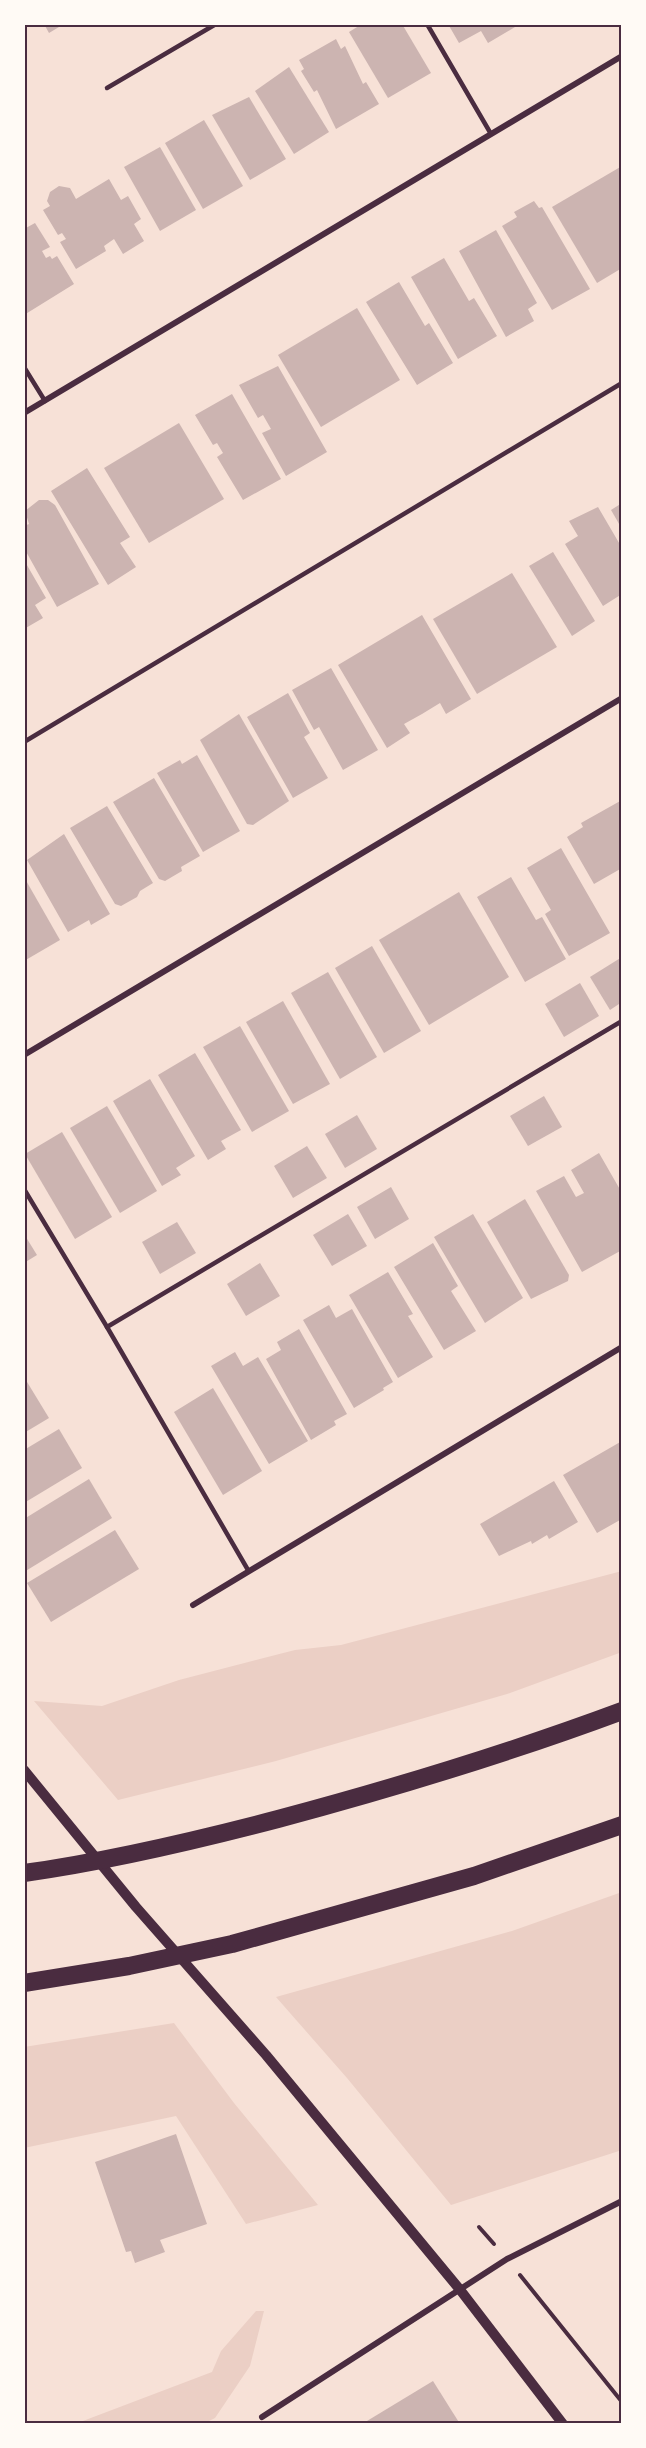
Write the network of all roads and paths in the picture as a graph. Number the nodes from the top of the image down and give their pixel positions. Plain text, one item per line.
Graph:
1 (216, 24) edge
2 (427, 24) edge
3 (622, 56) edge
4 (107, 88) dead end
5 (491, 134) junction
6 (24, 367) edge
7 (622, 382) edge
8 (45, 401) junction
9 (24, 413) edge
10 (622, 698) edge
11 (24, 742) edge
12 (622, 1021) edge
13 (24, 1055) edge
14 (24, 1189) edge
15 (107, 1328) junction
16 (622, 1347) edge
17 (248, 1570) junction
18 (193, 1605) dead end
19 (622, 1711) edge
20 (24, 1770) edge
21 (622, 1825) edge
22 (24, 1873) edge
23 (24, 1983) edge
24 (622, 2200) edge
25 (461, 2291) junction
26 (542, 2300) dead end
27 (622, 2402) edge
28 (262, 2417) dead end
29 (563, 2424) edge

1 - 4 lane
2 - 5 lane
3 - 5 street
5 - 8 street
6 - 8 lane
7 - 11 lane
8 - 9 street
10 - 13 street
12 - 15 lane
14 - 15 lane
15 - 17 lane
16 - 17 street
17 - 18 street
19 - 22 highway
20 - 25 street
21 - 23 highway
24 - 25 street
25 - 28 street
25 - 29 street
26 - 27 path

